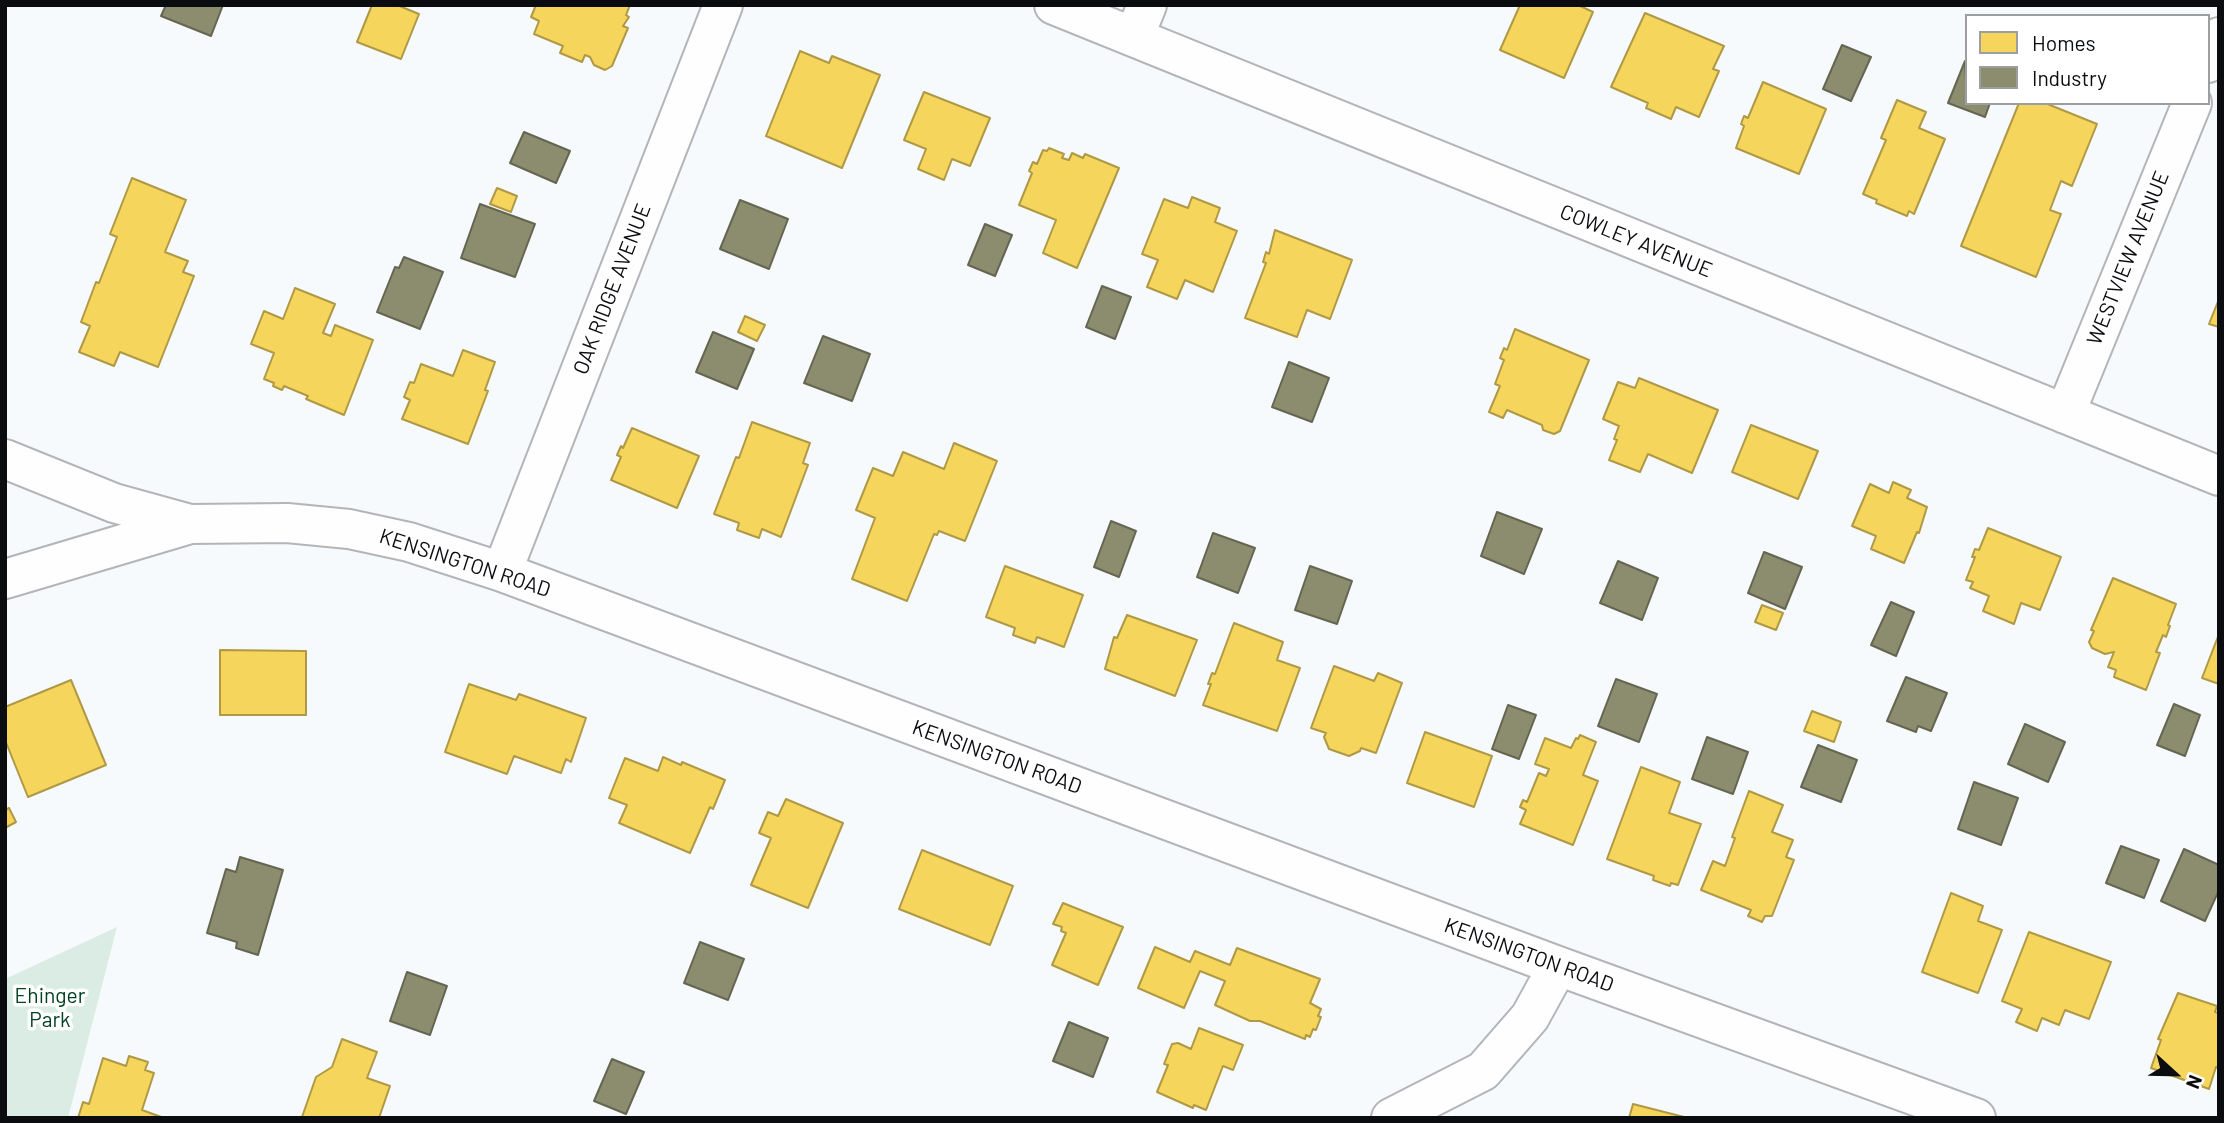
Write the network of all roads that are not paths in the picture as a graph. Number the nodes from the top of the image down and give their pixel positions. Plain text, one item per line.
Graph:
1 (723, 5) edge
2 (1054, 5) edge
3 (1140, 21) edge
4 (2219, 37) edge
5 (2210, 58) edge
6 (2191, 105) edge
7 (2065, 414) junction
8 (5, 459) edge
9 (2219, 476) edge
10 (190, 524) junction
11 (502, 572) junction
12 (5, 579) edge
13 (1558, 966) junction
14 (1391, 1118) edge
15 (1976, 1118) edge

1 - 11 street, OAK RIDGE AVENUE
2 - 3 street, COWLEY AVENUE
3 - 7 street, COWLEY AVENUE
4 - 5 street
6 - 7 street, WESTVIEW AVENUE
7 - 9 street, COWLEY AVENUE
8 - 10 street, KENSINGTON ROAD
10 - 11 street, KENSINGTON ROAD
10 - 12 street
11 - 13 street, KENSINGTON ROAD
13 - 14 street
13 - 15 street, KENSINGTON ROAD

